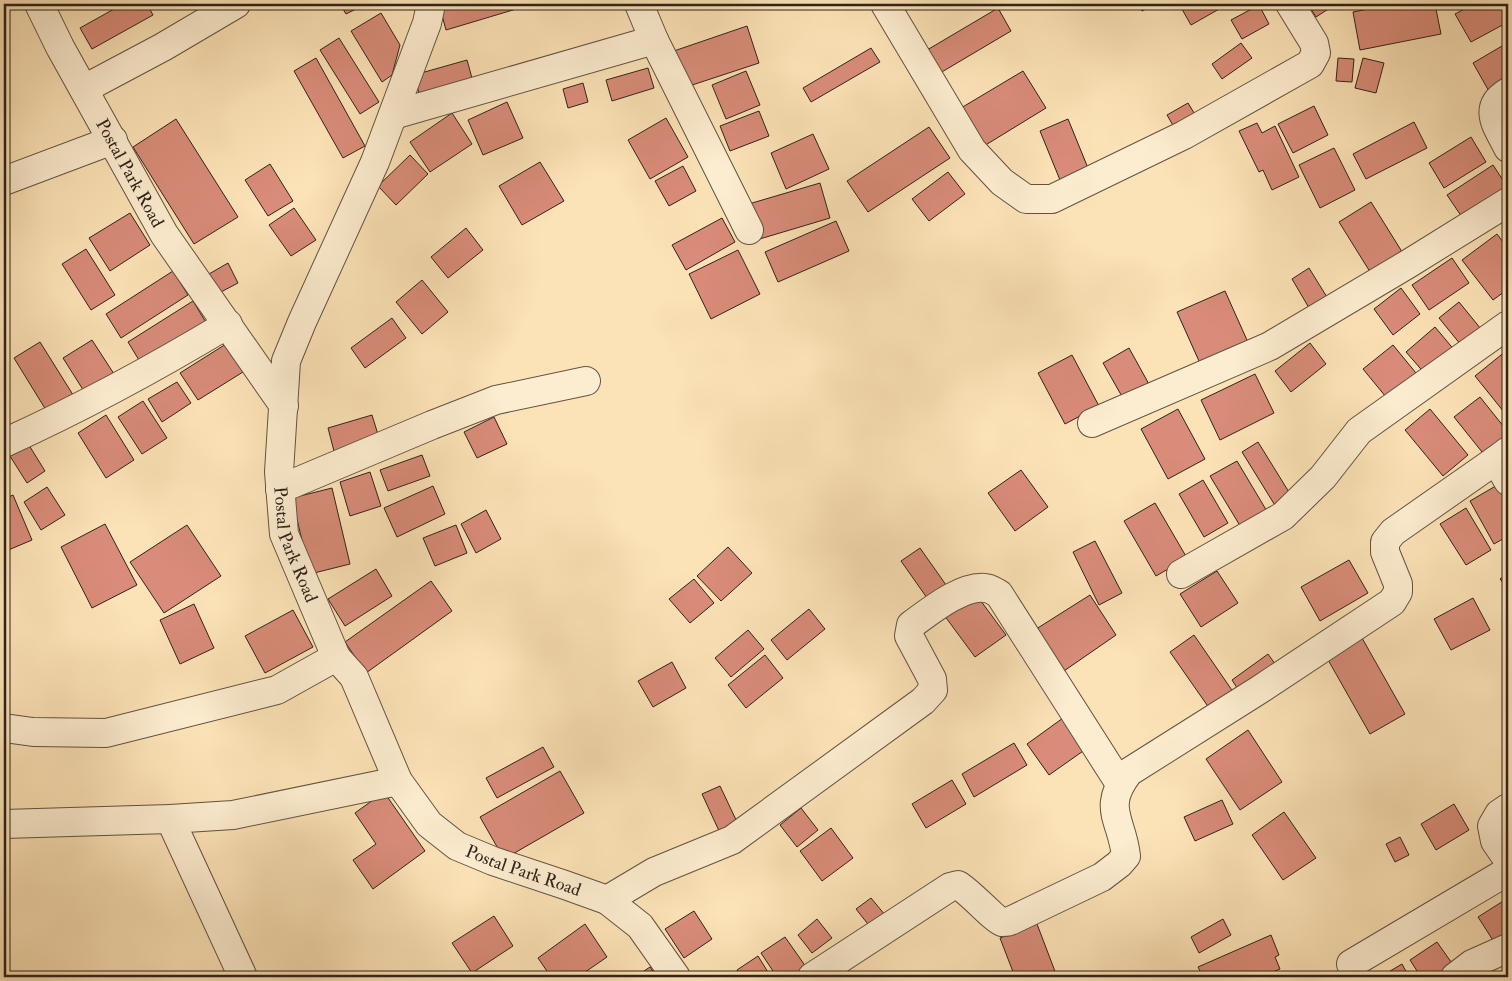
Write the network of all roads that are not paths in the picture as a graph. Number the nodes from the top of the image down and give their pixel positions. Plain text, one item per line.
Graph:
1 (39, 4) edge
2 (236, 4) edge
3 (431, 4) edge
4 (639, 4) edge
5 (885, 4) edge
6 (1290, 4) edge
7 (654, 40) junction
8 (84, 89) junction
9 (1508, 92) edge
10 (393, 115) junction
11 (113, 140) junction
12 (1508, 148) edge
13 (4, 181) edge
14 (1508, 202) edge
15 (749, 230) dead end
16 (228, 324) junction
17 (1508, 325) edge
18 (586, 381) dead end
19 (284, 406) junction
20 (1092, 423) dead end
21 (4, 443) edge
22 (1504, 464) edge
23 (280, 489) junction
24 (1181, 574) dead end
25 (336, 657) junction
26 (4, 728) edge
27 (398, 782) junction
28 (1120, 784) junction
29 (1508, 808) edge
30 (170, 819) junction
31 (4, 824) edge
32 (1508, 860) edge
33 (1508, 871) edge
34 (607, 900) junction
35 (1508, 948) edge
36 (1351, 964) dead end
37 (243, 977) edge
38 (676, 977) edge
39 (812, 977) edge
40 (1455, 977) edge

1 - 8 street, Postal Park Road
2 - 8 street
3 - 10 street
4 - 7 street
5 - 6 street
7 - 10 street
7 - 15 street
8 - 11 street, Postal Park Road
9 - 12 street
10 - 19 street
11 - 13 street
11 - 16 street, Postal Park Road
14 - 20 street
16 - 19 street, Postal Park Road
16 - 21 street
17 - 24 street
18 - 23 street
19 - 23 street, Postal Park Road
22 - 28 street
23 - 25 street, Postal Park Road
25 - 26 street
25 - 27 street, Postal Park Road
27 - 30 street
27 - 34 street, Postal Park Road
28 - 34 street
28 - 39 street
29 - 32 street
30 - 31 street
30 - 37 street
33 - 36 street
34 - 38 street, Postal Park Road
35 - 40 street

